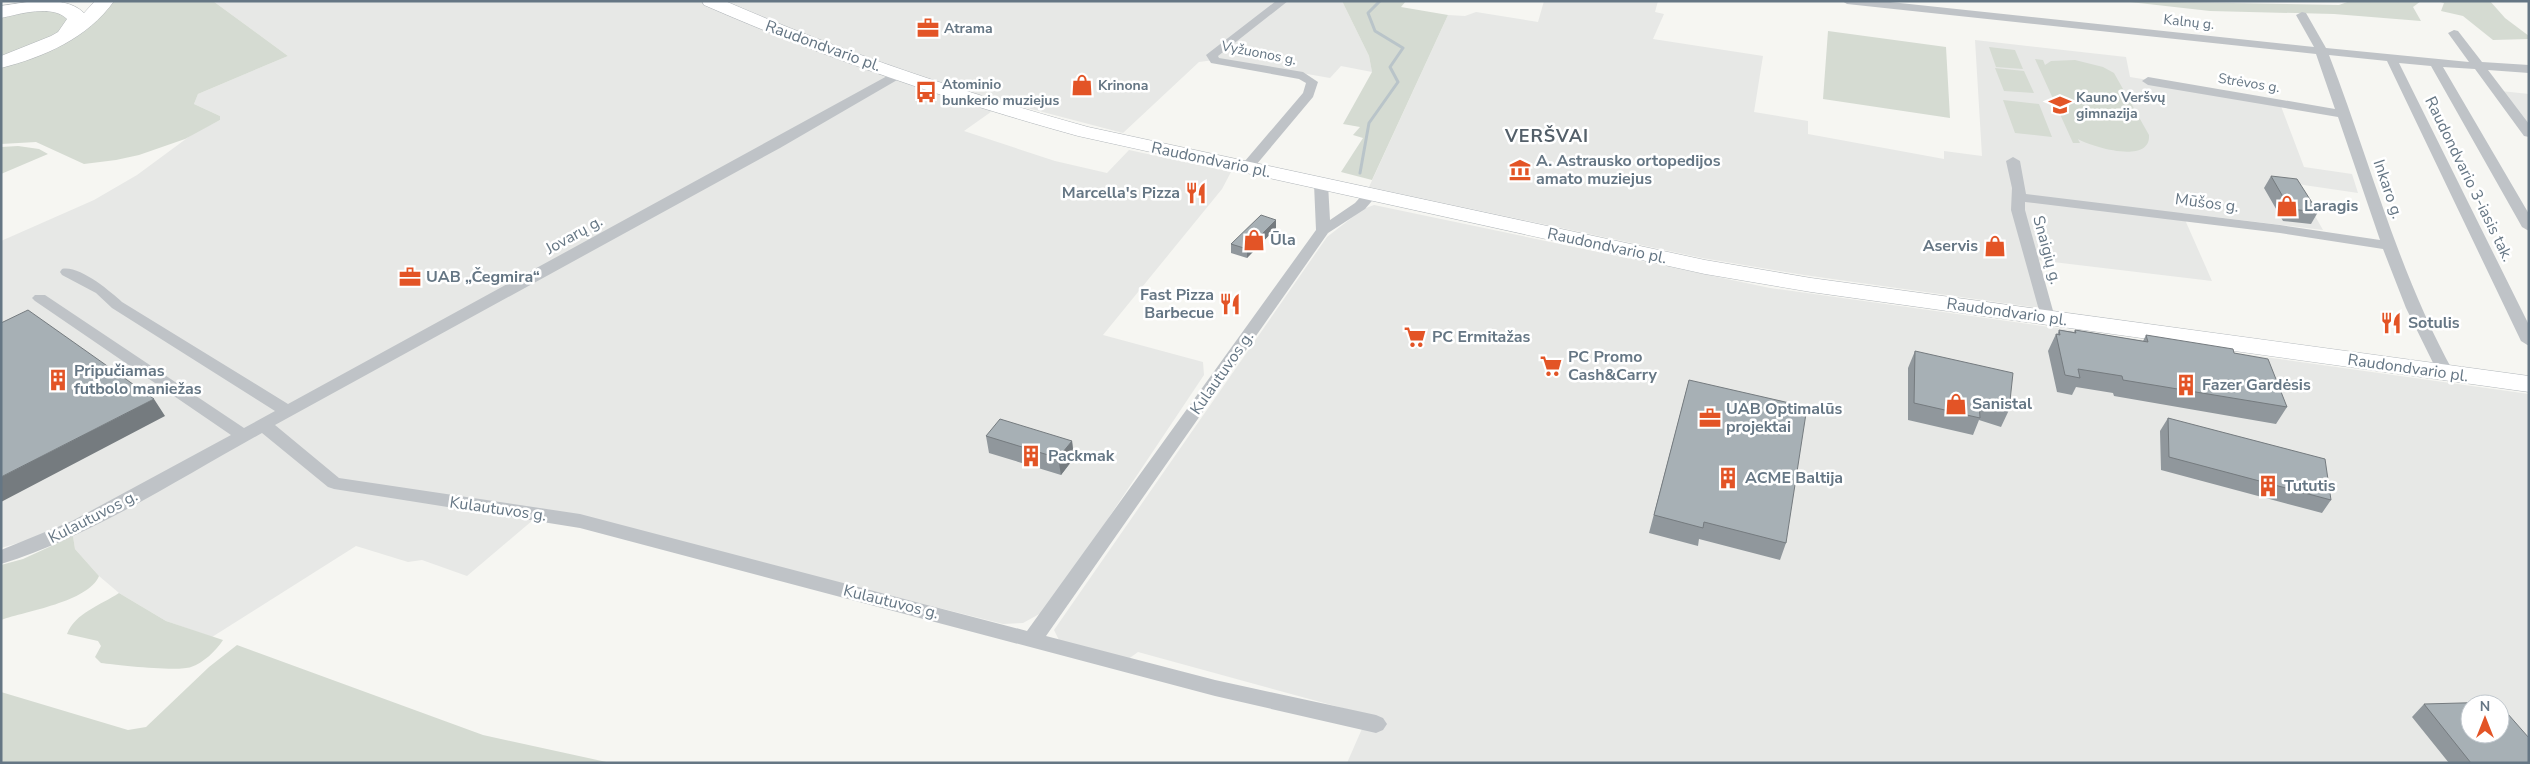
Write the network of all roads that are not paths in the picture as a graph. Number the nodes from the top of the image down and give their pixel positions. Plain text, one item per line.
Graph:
1 (14, 1) edge
2 (105, 1) edge
3 (710, 1) edge
4 (1283, 1) edge
5 (1847, 1) edge
6 (1, 6) edge
7 (1, 12) edge
8 (2302, 15) dead end
9 (2454, 33) dead end
10 (66, 34) junction
11 (2320, 51) junction
12 (2391, 58) junction
13 (1, 62) edge
14 (2435, 63) junction
15 (2481, 66) junction
16 (2529, 69) edge
17 (900, 74) junction
18 (2148, 81) dead end
19 (2344, 114) junction
20 (2529, 133) edge
21 (2013, 161) dead end
22 (1246, 168) junction
23 (1320, 184) junction
24 (1370, 195) junction
25 (2019, 197) junction
26 (2529, 227) edge
27 (1323, 230) junction
28 (2389, 246) junction
29 (67, 272) dead end
30 (40, 298) dead end
31 (2046, 318) junction
32 (2529, 341) edge
33 (2446, 373) junction
34 (2529, 384) edge
35 (289, 412) junction
36 (264, 425) junction
37 (244, 436) junction
38 (1, 557) edge
39 (1033, 638) junction
40 (1376, 724) dead end

1 - 6 highway
2 - 10 highway
3 - 17 main road, Raudondvario pl.
4 - 22 street, Vyžuonos g.
5 - 11 street, Kalnų g.
7 - 10 highway
8 - 11 street, Inkaro g.
9 - 15 street
10 - 13 highway
11 - 12 street, Kalnų g.
11 - 19 street, Inkaro g.
12 - 14 street, Kalnų g.
12 - 32 street, Raudondvario 3-iasis tak.
14 - 15 street, Kalnų g.
14 - 26 street
15 - 16 street, Kalnų g.
15 - 20 street
17 - 22 main road, Raudondvario pl.
17 - 35 street, Jovarų g.
18 - 19 street, Strėvos g.
19 - 28 street, Inkaro g.
21 - 25 street, Snaigių g.
22 - 23 main road, Raudondvario pl.
23 - 24 main road, Raudondvario pl.
23 - 27 street
24 - 27 street, Kulautuvos g.
24 - 31 main road, Raudondvario pl.
25 - 28 street, Mūšos g.
25 - 31 street, Snaigių g.
27 - 39 street, Kulautuvos g.
28 - 33 street, Inkaro g.
29 - 35 street
30 - 37 street
31 - 33 main road, Raudondvario pl.
33 - 34 main road, Raudondvario pl.
35 - 36 street, Jovarų g.
36 - 37 street, Kulautuvos g.
36 - 39 street, Kulautuvos g.
37 - 38 street, Kulautuvos g.
39 - 40 street, Kulautuvos g.

